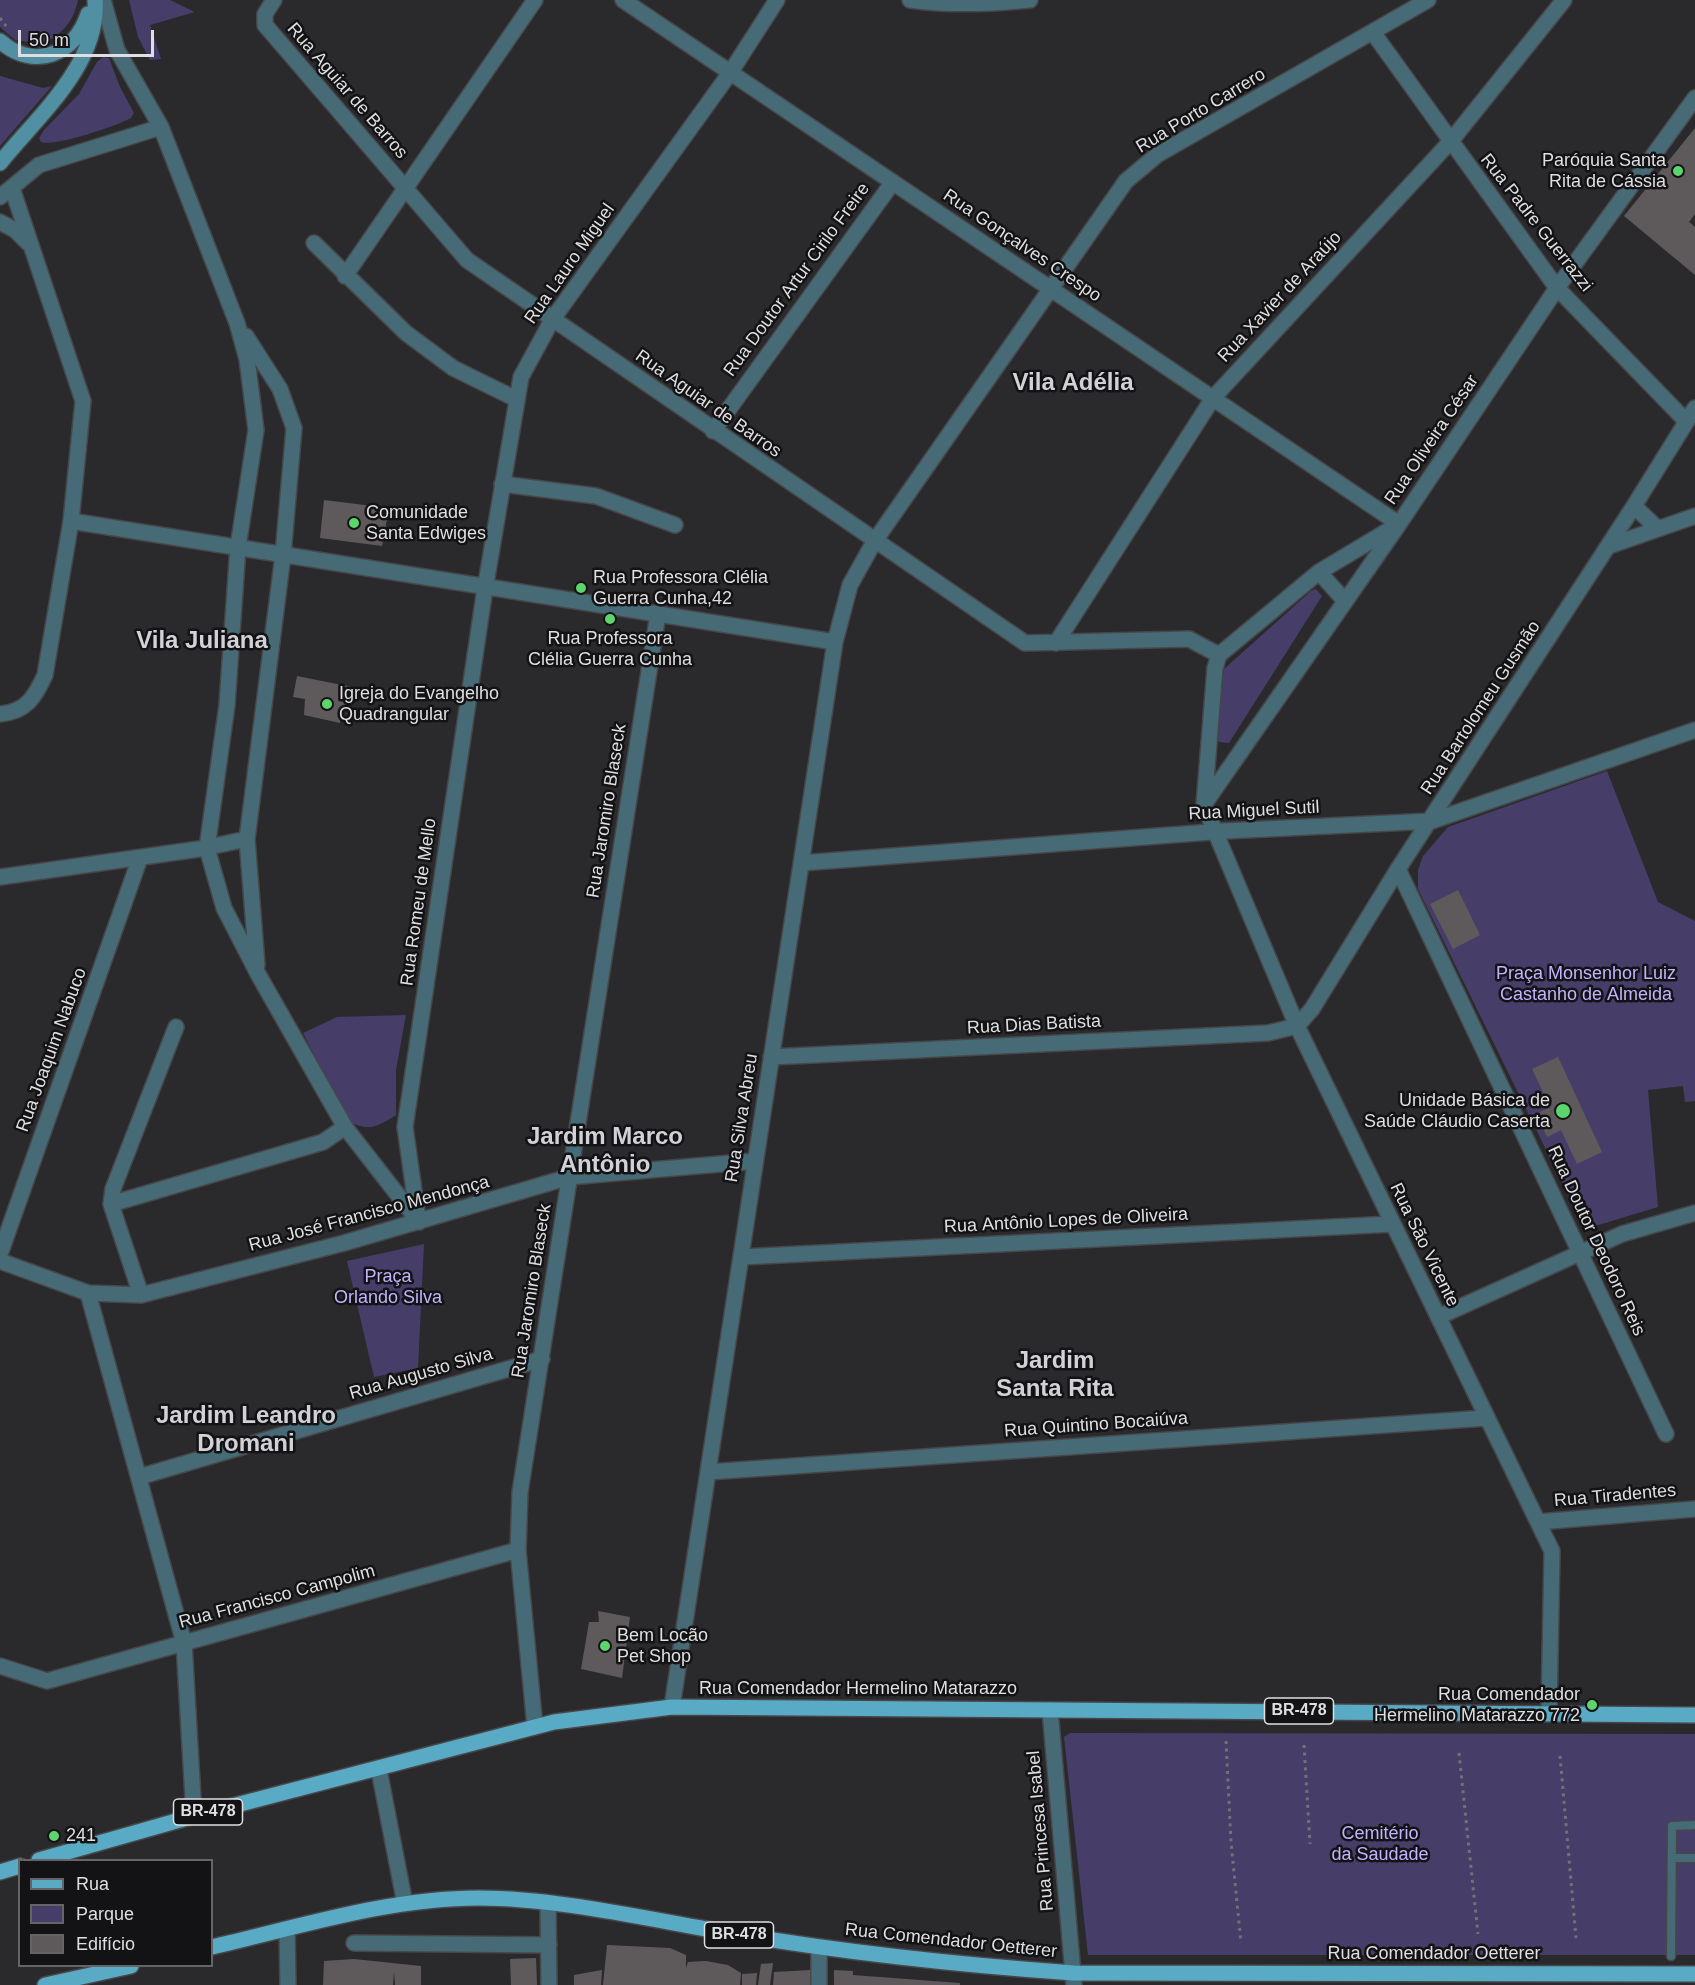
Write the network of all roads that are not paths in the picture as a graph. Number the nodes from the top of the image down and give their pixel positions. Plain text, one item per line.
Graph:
1 (90, 0) edge
2 (95, 0) edge
3 (103, 0) edge
4 (274, 0) edge
5 (535, 0) edge
6 (622, 0) edge
7 (777, 0) edge
8 (910, 0) edge
9 (1030, 0) edge
10 (1428, 0) edge
11 (1564, 0) edge
12 (1374, 34) junction
13 (0, 41) edge
14 (730, 73) junction
15 (1695, 98) edge
16 (161, 127) junction
17 (1450, 142) junction
18 (0, 163) edge
19 (893, 182) junction
20 (405, 188) junction
21 (6, 192) edge
22 (0, 222) edge
23 (314, 243) dead end
24 (30, 245) junction
25 (345, 276) junction
26 (1557, 288) junction
27 (1051, 289) junction
28 (552, 320) junction
29 (237, 323) junction
30 (1213, 398) junction
31 (516, 399) junction
32 (1695, 408) edge
33 (1686, 421) junction
34 (713, 431) junction
35 (502, 484) junction
36 (1634, 506) junction
37 (1695, 516) edge
38 (71, 521) junction
39 (1399, 524) junction
40 (675, 525) dead end
41 (1658, 529) junction
42 (874, 542) junction
43 (1609, 546) junction
44 (238, 547) junction
45 (283, 555) junction
46 (1319, 572) junction
47 (486, 587) junction
48 (1345, 601) junction
49 (658, 614) junction
50 (835, 642) junction
51 (1056, 643) junction
52 (1219, 655) junction
53 (0, 714) edge
54 (1695, 730) edge
55 (1208, 750) junction
56 (1235, 760) junction
57 (1204, 805) junction
58 (1432, 821) junction
59 (1214, 832) junction
60 (247, 839) junction
61 (207, 848) junction
62 (140, 858) junction
63 (801, 864) junction
64 (1398, 869) junction
65 (0, 878) edge
66 (258, 974) junction
67 (1298, 1026) junction
68 (176, 1027) dead end
69 (771, 1057) junction
70 (345, 1127) junction
71 (755, 1161) junction
72 (569, 1177) junction
73 (111, 1204) junction
74 (1695, 1213) edge
75 (419, 1222) junction
76 (1393, 1224) junction
77 (1580, 1253) junction
78 (0, 1254) edge
79 (741, 1257) junction
80 (0, 1262) edge
81 (88, 1293) junction
82 (141, 1295) junction
83 (1438, 1317) junction
84 (542, 1359) junction
85 (1486, 1418) junction
86 (1665, 1434) dead end
87 (708, 1472) junction
88 (139, 1477) junction
89 (1695, 1509) edge
90 (1538, 1522) junction
91 (518, 1550) junction
92 (184, 1643) junction
93 (0, 1666) edge
94 (672, 1707) junction
95 (1050, 1710) junction
96 (1549, 1712) junction
97 (1695, 1715) edge
98 (535, 1727) junction
99 (379, 1770) junction
100 (194, 1816) junction
101 (1695, 1825) edge
102 (1672, 1858) junction
103 (1695, 1858) edge
104 (43, 1859) edge
105 (18, 1867) edge
106 (0, 1872) edge
107 (405, 1904) junction
108 (548, 1904) junction
109 (287, 1929) junction
110 (354, 1943) dead end
111 (549, 1945) junction
112 (213, 1947) edge
113 (819, 1948) junction
114 (1671, 1956) dead end
115 (122, 1967) edge
116 (1695, 1974) edge
117 (1074, 1979) edge
118 (1305, 1979) edge
119 (1540, 1979) edge
120 (45, 1985) edge
121 (288, 1985) edge
122 (549, 1985) edge
123 (819, 1985) edge

1 - 13 main road
2 - 18 main road
3 - 16 street
4 - 20 street, Rua Aguiar de Barros
5 - 20 street
6 - 14 street, Rua Gonçalves Crespo
7 - 14 street, Rua Lauro Miguel
8 - 9 street
10 - 12 street, Rua Porto Carrero
11 - 17 street, Rua Xavier de Araújo
12 - 17 street, Rua Padre Guerrazzi
12 - 27 street, Rua Porto Carrero
14 - 19 street, Rua Gonçalves Crespo
14 - 28 street, Rua Lauro Miguel
15 - 26 street, Rua Oliveira César
16 - 21 street
16 - 29 street
17 - 26 street, Rua Padre Guerrazzi
17 - 30 street, Rua Xavier de Araújo
19 - 27 street, Rua Gonçalves Crespo
19 - 34 street, Rua Doutor Artur Cirilo Freire
20 - 25 street
20 - 28 street, Rua Aguiar de Barros
21 - 24 street
22 - 24 street
23 - 25 street
24 - 38 street
25 - 31 street
26 - 33 street, Rua Padre Guerrazzi
26 - 39 street, Rua Oliveira César
27 - 30 street, Rua Gonçalves Crespo
27 - 42 street, Rua Porto Carrero
28 - 31 street, Rua Lauro Miguel
28 - 34 street, Rua Aguiar de Barros
29 - 44 street
29 - 45 street
30 - 39 street, Rua Gonçalves Crespo
30 - 51 street, Rua Xavier de Araújo
31 - 35 street, Rua Lauro Miguel
32 - 33 street, Rua Bartolomeu Gusmão
33 - 36 street, Rua Bartolomeu Gusmão
34 - 42 street, Rua Aguiar de Barros
35 - 40 street
35 - 47 street, Rua Lauro Miguel
36 - 41 street
36 - 43 street, Rua Bartolomeu Gusmão
37 - 41 street
38 - 44 street
38 - 53 street
39 - 46 street
39 - 48 street, Rua Oliveira César
41 - 43 street
42 - 50 street, Rua Silva Abreu
42 - 51 street, Rua Aguiar de Barros
43 - 58 street, Rua Bartolomeu Gusmão
44 - 45 street
44 - 61 street
45 - 47 street
45 - 60 street
46 - 48 street
46 - 52 street
47 - 49 street
47 - 75 street, Rua Romeu de Mello
48 - 56 street, Rua Oliveira César
49 - 50 street
49 - 72 street, Rua Jaromiro Blaseck
50 - 63 street, Rua Silva Abreu
51 - 52 street, Rua Aguiar de Barros
52 - 55 street
54 - 58 street, Rua Miguel Sutil
55 - 56 street
55 - 57 street
56 - 57 street, Rua Oliveira César
57 - 59 street, Rua São Vicente
58 - 59 street, Rua Miguel Sutil
58 - 64 street, Rua Bartolomeu Gusmão
59 - 63 street, Rua Miguel Sutil
59 - 67 street, Rua São Vicente
60 - 61 street
60 - 66 street
61 - 62 street
61 - 66 street
62 - 65 street
62 - 78 street, Rua Joaquim Nabuco
63 - 69 street, Rua Silva Abreu
64 - 67 street, Rua Bartolomeu Gusmão
64 - 77 street, Rua Doutor Deodoro Reis
66 - 70 street
67 - 69 street, Rua Dias Batista
67 - 76 street, Rua São Vicente
68 - 73 street
69 - 71 street, Rua Silva Abreu
70 - 73 street
70 - 75 street
71 - 72 street, Rua José Francisco Mendonça
71 - 79 street, Rua Silva Abreu
72 - 75 street, Rua José Francisco Mendonça
72 - 84 street, Rua Jaromiro Blaseck
73 - 82 street
74 - 77 street
75 - 82 street, Rua José Francisco Mendonça
76 - 79 street, Rua Antônio Lopes de Oliveira
76 - 83 street, Rua São Vicente
77 - 83 street
77 - 86 street, Rua Doutor Deodoro Reis
79 - 87 street, Rua Silva Abreu
80 - 81 street, Rua José Francisco Mendonça
81 - 82 street, Rua José Francisco Mendonça
81 - 88 street
83 - 85 street, Rua São Vicente
84 - 88 street, Rua Augusto Silva
84 - 91 street, Rua Jaromiro Blaseck
85 - 87 street, Rua Quintino Bocaiúva
85 - 90 street, Rua São Vicente
87 - 94 street, Rua Silva Abreu
88 - 92 street
89 - 90 street, Rua Tiradentes
90 - 96 street, Rua São Vicente
91 - 92 street, Rua Francisco Campolim
91 - 98 street, Rua Jaromiro Blaseck
92 - 93 street, Rua Francisco Campolim
92 - 100 street
94 - 95 main road, Rua Comendador Hermelino Matarazzo / BR-478
94 - 98 main road, Rua Comendador Hermelino Matarazzo / BR-478
95 - 96 main road, Rua Comendador Hermelino Matarazzo / BR-478
95 - 117 street, Rua Princesa Isabel
96 - 97 main road, Rua Comendador Hermelino Matarazzo / BR-478
98 - 99 main road, Rua Comendador Hermelino Matarazzo / BR-478
99 - 100 main road, Rua Comendador Hermelino Matarazzo / BR-478
99 - 107 street
100 - 104 main road, Rua Comendador Hermelino Matarazzo / BR-478
101 - 102 lane
102 - 103 lane
102 - 114 lane
105 - 106 main road
107 - 108 main road, Rua Comendador Oetterer / BR-478
107 - 109 main road, Rua Comendador Oetterer / BR-478
108 - 111 street
108 - 113 main road, Rua Comendador Oetterer / BR-478
109 - 112 main road, Rua Comendador Oetterer / BR-478
109 - 121 street
110 - 111 street
111 - 122 street
113 - 117 main road, Rua Comendador Oetterer / BR-478
113 - 123 street
115 - 120 main road
116 - 119 main road, Rua Comendador Oetterer / BR-478
117 - 118 main road, Rua Comendador Oetterer / BR-478
118 - 119 main road, Rua Comendador Oetterer / BR-478

